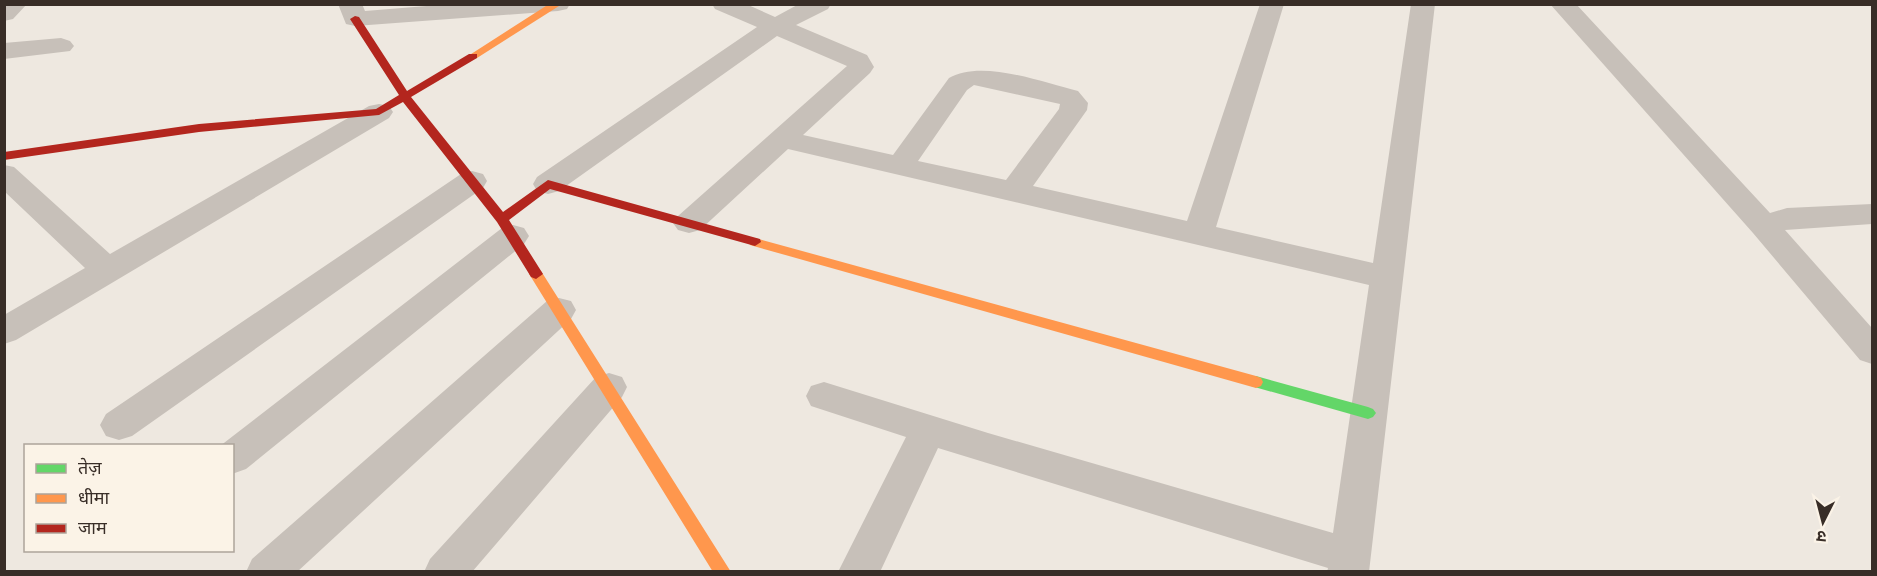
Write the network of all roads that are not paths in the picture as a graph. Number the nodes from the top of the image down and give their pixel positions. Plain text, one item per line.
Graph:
1 (15, 4) edge
2 (724, 4) edge
3 (819, 4) edge
4 (1272, 4) edge
5 (1423, 4) edge
6 (1562, 4) edge
7 (556, 5) edge
8 (352, 12) edge
9 (4, 14) edge
10 (775, 26) junction
11 (61, 46) dead end
12 (4, 51) edge
13 (406, 98) junction
14 (379, 112) junction
15 (782, 139) junction
16 (4, 156) edge
17 (900, 166) junction
18 (4, 174) edge
19 (472, 181) junction
20 (548, 184) junction
21 (1013, 192) junction
22 (1872, 214) edge
23 (689, 223) junction
24 (1764, 226) junction
25 (507, 228) junction
26 (1198, 234) junction
27 (108, 271) junction
28 (1386, 277) junction
29 (559, 310) junction
30 (4, 331) edge
31 (1872, 351) edge
32 (609, 387) junction
33 (824, 396) dead end
34 (1368, 413) junction
35 (119, 425) dead end
36 (928, 430) junction
37 (234, 456) edge
38 (1349, 564) edge
39 (267, 572) edge
40 (445, 572) edge
41 (723, 572) edge
42 (859, 572) edge

1 - 9 street
2 - 10 street
3 - 10 street
4 - 26 street
5 - 28 street
6 - 24 street
7 - 8 street
7 - 13 street
8 - 13 street
10 - 15 street
10 - 20 street
11 - 12 street
13 - 14 street
13 - 19 street
14 - 16 street
14 - 27 street
15 - 17 street
15 - 23 street
17 - 21 street
17 - 21 street
18 - 27 street
19 - 25 street
19 - 35 street
20 - 23 street
20 - 25 street
21 - 26 street
22 - 24 street
23 - 34 street
24 - 31 street
25 - 29 street
25 - 37 street
26 - 28 street
27 - 30 street
28 - 34 street
29 - 32 street
29 - 39 street
32 - 40 street
32 - 41 street
33 - 36 street
34 - 38 street
36 - 38 street
36 - 42 street

